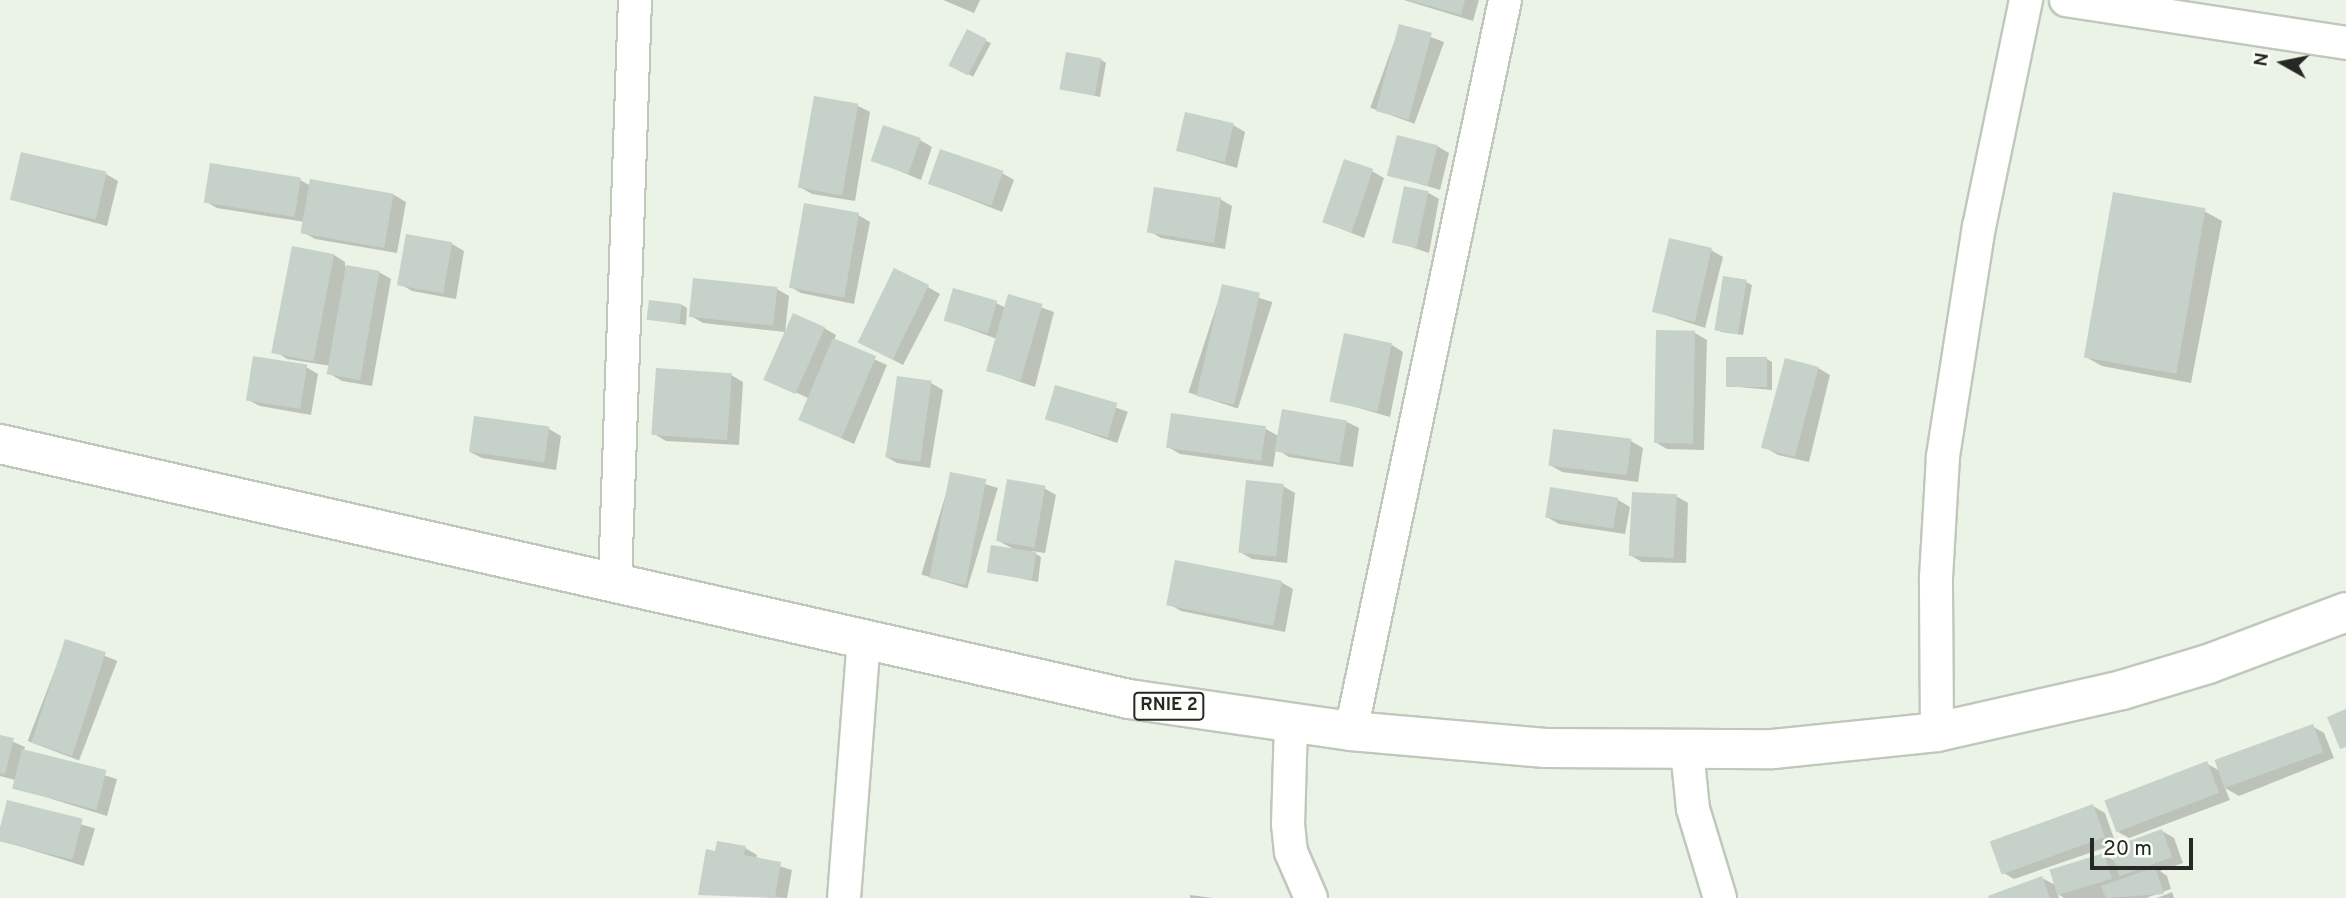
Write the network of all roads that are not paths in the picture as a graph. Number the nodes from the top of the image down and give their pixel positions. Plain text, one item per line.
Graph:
1 (635, 0) edge
2 (1505, 0) edge
3 (2026, 0) edge
4 (2066, 0) edge
5 (2346, 43) edge
6 (0, 444) edge
7 (615, 581) junction
8 (2346, 612) edge
9 (864, 640) junction
10 (1291, 724) junction
11 (1351, 731) junction
12 (1937, 732) junction
13 (1688, 750) junction
14 (844, 898) edge
15 (1311, 898) edge
16 (1720, 898) edge

1 - 7 street
2 - 11 street
3 - 12 street
4 - 5 street
6 - 7 main road, RNIE 2
7 - 9 main road, RNIE 2
8 - 12 main road, RNIE 2
9 - 10 main road, RNIE 2
9 - 14 street
10 - 11 main road, RNIE 2
10 - 15 street
11 - 13 main road, RNIE 2
12 - 13 main road, RNIE 2
13 - 16 street

